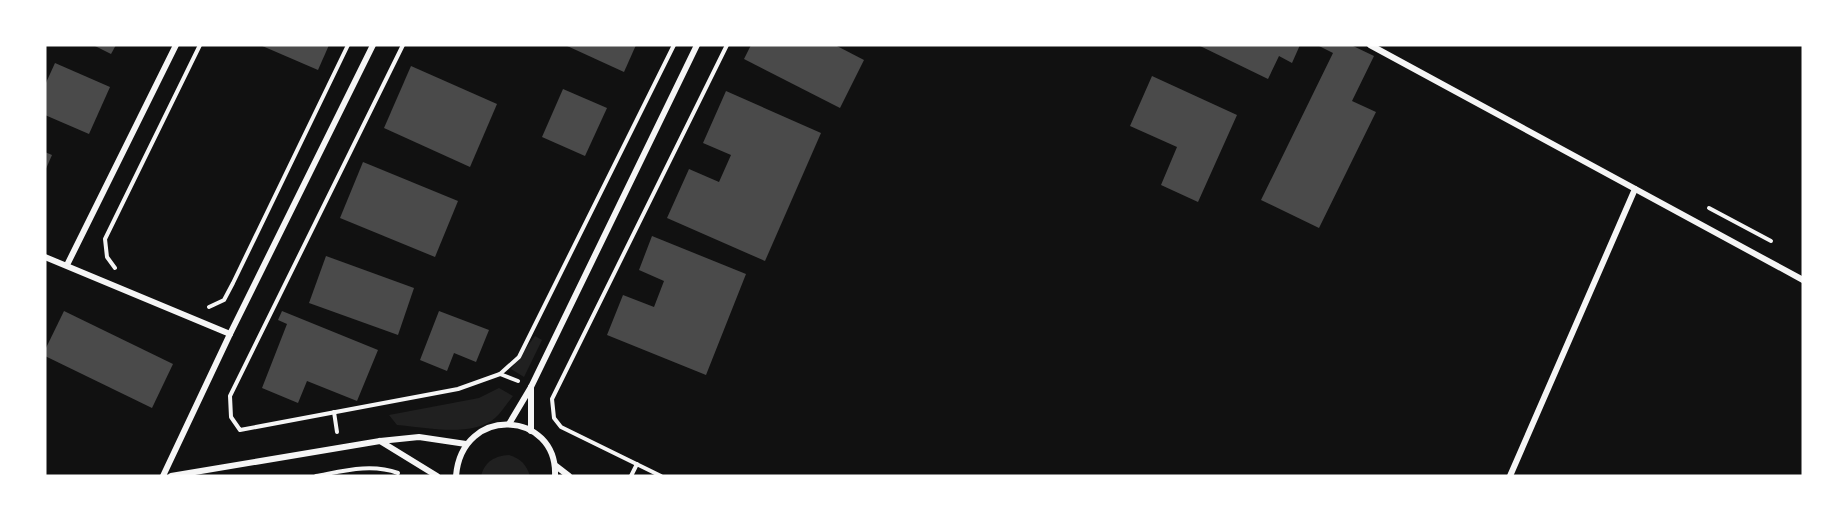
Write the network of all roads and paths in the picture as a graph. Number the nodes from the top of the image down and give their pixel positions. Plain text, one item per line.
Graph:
1 (176, 45) edge
2 (200, 45) edge
3 (348, 45) edge
4 (373, 45) edge
5 (403, 45) edge
6 (674, 45) edge
7 (697, 45) edge
8 (727, 45) edge
9 (1370, 45) edge
10 (1635, 189) junction
11 (45, 257) edge
12 (67, 265) junction
13 (125, 273) dead end
14 (1803, 280) edge
15 (205, 307) dead end
16 (230, 334) junction
17 (531, 387) junction
18 (509, 424) junction
19 (531, 431) junction
20 (380, 441) junction
21 (466, 444) junction
22 (637, 464) junction
23 (556, 466) junction
24 (163, 476) edge
25 (171, 476) edge
26 (316, 476) edge
27 (407, 476) edge
28 (437, 476) edge
29 (456, 476) edge
30 (555, 476) edge
31 (569, 476) edge
32 (631, 476) edge
33 (661, 476) edge
34 (1510, 476) edge

1 - 12 street
2 - 13 path
3 - 15 path
4 - 16 street
5 - 6 path
7 - 17 street
8 - 22 path
9 - 10 street
10 - 14 street
10 - 34 street
11 - 12 street
12 - 16 street
16 - 24 street
17 - 18 street
17 - 19 street
18 - 19 street
18 - 21 street
19 - 23 street
20 - 21 street
20 - 25 street
20 - 28 street
21 - 29 street
22 - 32 path
22 - 33 path
23 - 30 street
23 - 31 street
26 - 27 path

